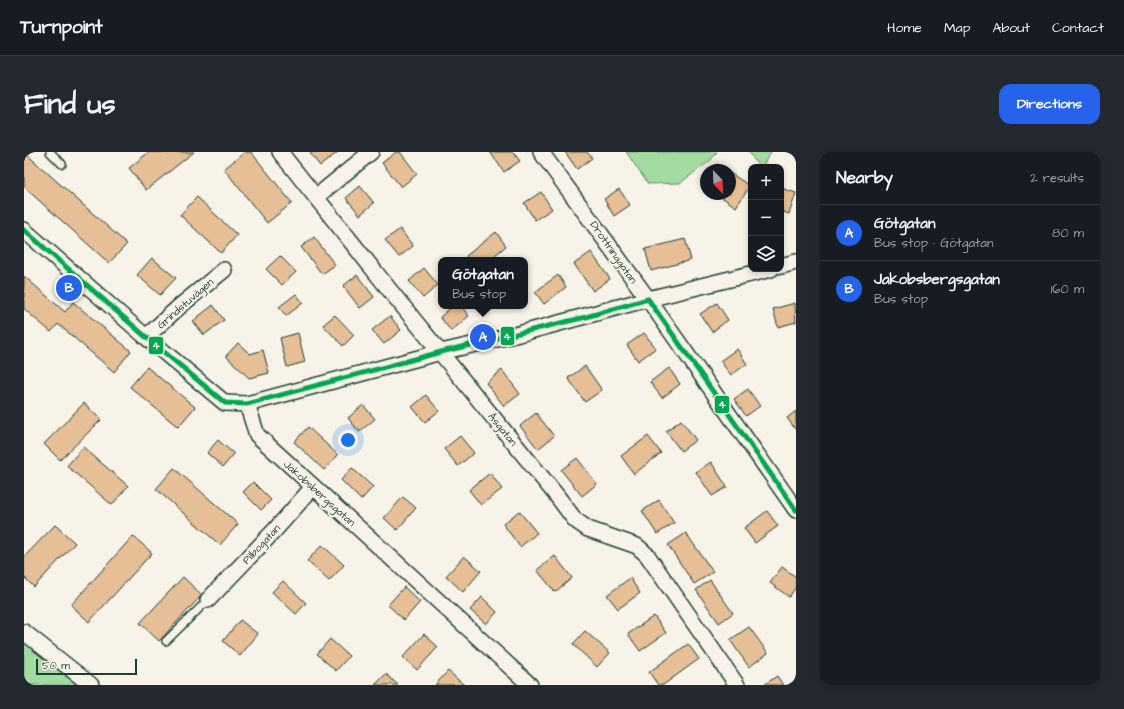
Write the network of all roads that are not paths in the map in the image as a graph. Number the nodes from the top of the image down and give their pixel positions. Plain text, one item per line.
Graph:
1 (50, 152) edge
2 (280, 152) edge
3 (371, 152) edge
4 (542, 152) edge
5 (62, 164) dead end
6 (316, 197) junction
7 (24, 230) edge
8 (224, 270) dead end
9 (759, 272) edge
10 (648, 299) junction
11 (146, 337) junction
12 (441, 352) junction
13 (246, 404) junction
14 (313, 487) junction
15 (796, 510) edge
16 (208, 600) joint
17 (24, 632) edge
18 (166, 641) dead end
19 (91, 685) edge
20 (530, 685) edge
21 (737, 685) edge

1 - 5 lane
2 - 6 street, Åsgatan
3 - 6 street
4 - 10 street, Drottninggatan
6 - 12 street, Åsgatan
7 - 11 street
8 - 11 street, Grindstuvägen
9 - 10 street
10 - 12 street
10 - 15 street, Drottninggatan
11 - 13 street
12 - 13 street
12 - 21 street, Åsgatan
13 - 14 street, Jakobsbergsgatan
14 - 16 street, Pilbogatan
14 - 20 street, Jakobsbergsgatan
16 - 18 lane
17 - 19 street

